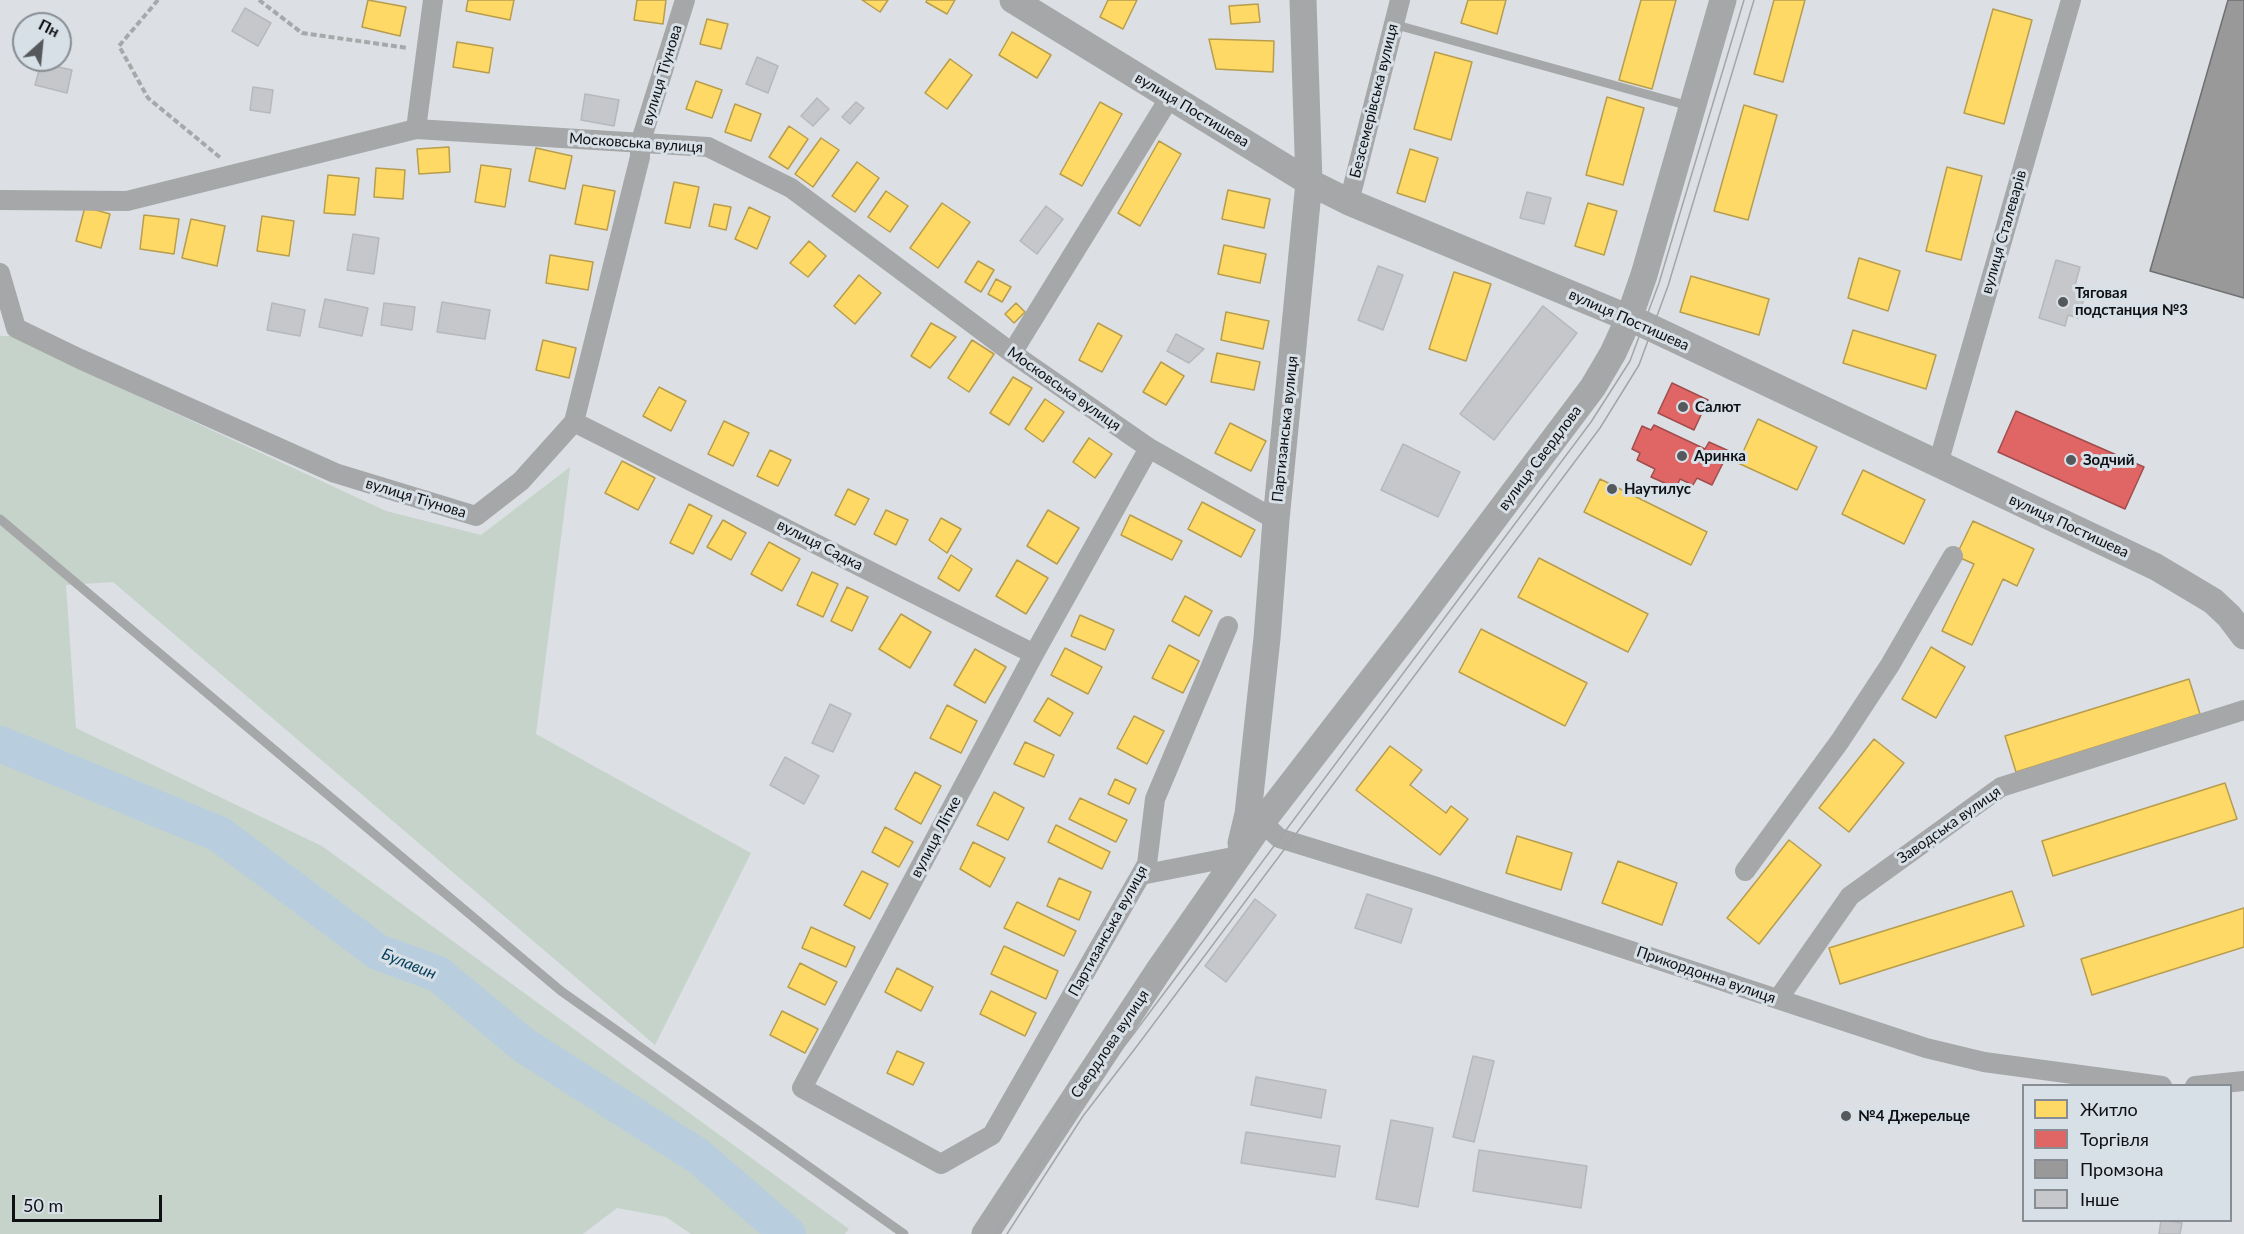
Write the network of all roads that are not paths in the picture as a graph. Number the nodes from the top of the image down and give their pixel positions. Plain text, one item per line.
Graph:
1 (433, 0) edge
2 (685, 0) edge
3 (1013, 0) edge
4 (1303, 0) edge
5 (1400, 0) edge
6 (1723, 0) edge
7 (2071, 0) edge
8 (1393, 24) junction
9 (1170, 97) junction
10 (1691, 107) junction
11 (416, 129) junction
12 (640, 144) junction
13 (1309, 182) junction
14 (0, 200) edge
15 (1349, 202) junction
16 (0, 273) edge
17 (1629, 318) junction
18 (1012, 353) junction
19 (574, 422) junction
20 (1149, 448) junction
21 (1938, 464) junction
22 (0, 519) edge
23 (1276, 520) junction
24 (1953, 556) dead end
25 (1228, 626) dead end
26 (2244, 636) edge
27 (1034, 654) junction
28 (2244, 710) edge
29 (1262, 822) junction
30 (1238, 856) junction
31 (1745, 871) dead end
32 (1141, 875) junction
33 (1778, 999) junction
34 (2244, 1081) edge
35 (2147, 1084) edge
36 (2215, 1084) edge
37 (941, 1164) joint
38 (904, 1234) edge
39 (985, 1234) edge

1 - 11 street
2 - 12 street, вулиця Тіунова
3 - 9 street, вулиця Постишева
4 - 13 street, Партизанська вулиця
5 - 8 street, Безсемерівська вулиця
6 - 10 street, вулиця Свердлова
7 - 21 street, вулиця Сталеварів
8 - 10 lane
8 - 15 street, Безсемерівська вулиця
9 - 13 street, вулиця Постишева
9 - 18 street
10 - 17 street, вулиця Свердлова
11 - 12 street, Московська вулиця
11 - 14 street, Московська вулиця
12 - 18 street, Московська вулиця
12 - 19 street, вулиця Тіунова
13 - 15 street, вулиця Постишева
13 - 23 street, Партизанська вулиця
15 - 17 street, вулиця Постишева
16 - 19 street, вулиця Тіунова
17 - 21 street, вулиця Постишева
17 - 29 street, вулиця Свердлова
18 - 20 street, Московська вулиця
19 - 27 street, вулиця Садка
20 - 23 street, Московська вулиця
20 - 27 street, вулиця Літке
21 - 26 street, вулиця Постишева
22 - 38 lane
23 - 30 street, Партизанська вулиця
24 - 31 street
25 - 32 street, Партизанська вулиця
27 - 37 street, вулиця Літке
28 - 33 street, Заводська вулиця
29 - 30 street, вулиця Свердлова
29 - 33 street, Прикордонна вулиця
30 - 32 street
30 - 39 street, Свердлова вулиця
32 - 37 street, Партизанська вулиця
33 - 35 street, Прикордонна вулиця
34 - 36 street

